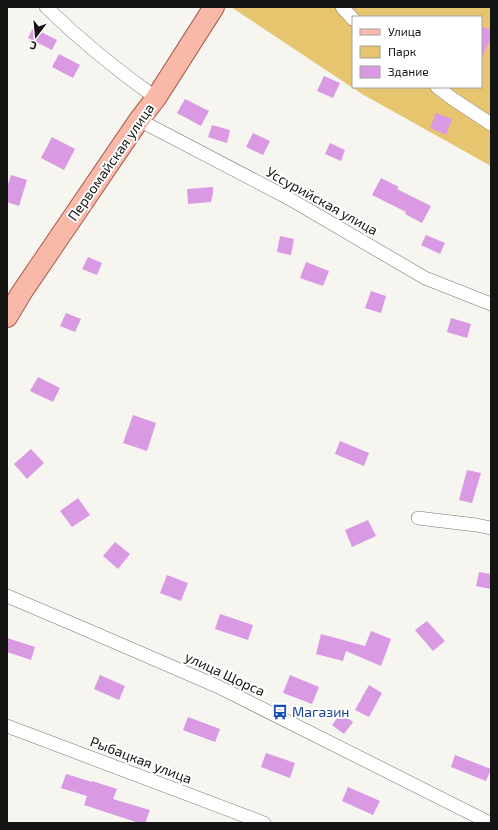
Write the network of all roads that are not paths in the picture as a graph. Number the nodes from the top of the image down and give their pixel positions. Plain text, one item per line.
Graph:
1 (46, 7) edge
2 (214, 7) edge
3 (342, 7) edge
4 (352, 18) edge
5 (438, 88) edge
6 (156, 98) junction
7 (139, 120) junction
8 (491, 124) edge
9 (491, 304) edge
10 (7, 317) edge
11 (418, 518) dead end
12 (491, 528) edge
13 (7, 596) edge
14 (7, 726) edge
15 (264, 823) edge
16 (490, 823) edge

1 - 6 street
2 - 6 main road, Первомайская улица
3 - 4 street
5 - 8 street
6 - 7 main road, Первомайская улица
7 - 9 street, Уссурийская улица
7 - 10 main road, Первомайская улица
11 - 12 street
13 - 16 street, улица Щорса
14 - 15 street, Рыбацкая улица

